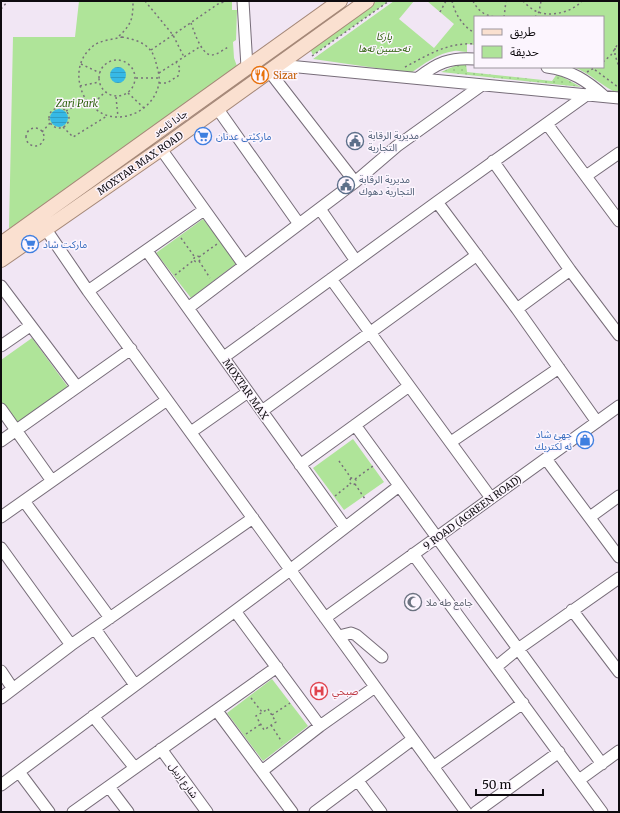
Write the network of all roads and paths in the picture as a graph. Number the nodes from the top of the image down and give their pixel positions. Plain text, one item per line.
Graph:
1 (8, 1) edge
2 (134, 1) edge
3 (145, 1) edge
4 (226, 1) edge
5 (244, 1) edge
6 (340, 1) edge
7 (367, 1) edge
8 (389, 1) edge
9 (446, 1) edge
10 (452, 1) edge
11 (474, 1) edge
12 (506, 1) edge
13 (523, 1) edge
14 (541, 1) edge
15 (582, 1) edge
16 (1, 9) edge
17 (440, 12) dead end
18 (539, 12) junction
19 (489, 16) edge
20 (504, 16) edge
21 (536, 16) edge
22 (191, 23) junction
23 (474, 32) edge
24 (174, 35) junction
25 (118, 38) junction
26 (619, 42) edge
27 (474, 44) edge
28 (201, 46) junction
29 (228, 47) dead end
30 (615, 48) junction
31 (151, 50) junction
32 (184, 57) junction
33 (309, 58) dead end
34 (474, 59) edge
35 (604, 61) edge
36 (176, 62) junction
37 (81, 64) junction
38 (247, 67) junction
39 (619, 67) edge
40 (274, 68) junction
41 (551, 68) edge
42 (591, 68) edge
43 (401, 69) dead end
44 (100, 73) junction
45 (158, 73) junction
46 (136, 78) junction
47 (158, 78) junction
48 (418, 78) junction
49 (99, 82) junction
50 (159, 83) junction
51 (482, 85) junction
52 (80, 86) junction
53 (619, 88) edge
54 (105, 92) junction
55 (128, 93) junction
56 (588, 94) junction
57 (116, 97) junction
58 (605, 97) junction
59 (619, 98) edge
60 (86, 100) junction
61 (91, 106) junction
62 (144, 108) junction
63 (217, 108) junction
64 (66, 111) junction
65 (108, 116) junction
66 (118, 117) junction
67 (50, 122) junction
68 (547, 124) junction
69 (63, 127) junction
70 (42, 132) junction
71 (160, 149) junction
72 (619, 152) edge
73 (493, 161) junction
74 (586, 176) junction
75 (356, 182) junction
76 (437, 202) junction
77 (320, 209) junction
78 (204, 210) junction
79 (619, 221) edge
80 (298, 224) junction
81 (45, 228) junction
82 (175, 230) junction
83 (224, 238) junction
84 (1, 244) edge
85 (147, 251) junction
86 (477, 255) junction
87 (194, 256) dead end
88 (200, 257) junction
89 (1, 260) edge
90 (194, 260) junction
91 (199, 261) junction
92 (356, 261) junction
93 (244, 265) junction
94 (570, 270) junction
95 (331, 279) junction
96 (168, 281) junction
97 (1, 286) edge
98 (216, 287) junction
99 (88, 291) junction
100 (188, 308) junction
101 (517, 309) junction
102 (615, 321) edge
103 (30, 326) junction
104 (370, 333) junction
105 (619, 334) edge
106 (1, 346) edge
107 (131, 349) junction
108 (224, 357) junction
109 (559, 368) junction
110 (409, 386) junction
111 (77, 387) junction
112 (248, 392) junction
113 (167, 400) junction
114 (619, 406) edge
115 (1, 409) edge
116 (262, 411) junction
117 (597, 422) junction
118 (355, 425) junction
119 (16, 430) junction
120 (190, 432) junction
121 (1, 441) edge
122 (451, 442) junction
123 (546, 459) junction
124 (339, 461) dead end
125 (381, 461) junction
126 (300, 465) junction
127 (351, 478) junction
128 (355, 479) junction
129 (52, 481) junction
130 (350, 484) junction
131 (355, 484) junction
132 (399, 486) junction
133 (619, 496) edge
134 (491, 498) junction
135 (24, 501) junction
136 (327, 503) junction
137 (371, 508) junction
138 (1, 517) edge
139 (252, 518) junction
140 (590, 518) junction
141 (345, 528) junction
142 (436, 538) junction
143 (1, 548) edge
144 (413, 554) junction
145 (619, 557) edge
146 (290, 570) junction
147 (619, 578) edge
148 (572, 610) junction
149 (235, 611) junction
150 (110, 618) junction
151 (325, 618) junction
152 (95, 629) junction
153 (339, 636) junction
154 (71, 646) junction
155 (518, 648) junction
156 (382, 657) dead end
157 (277, 667) junction
158 (496, 667) junction
159 (1, 671) edge
160 (619, 672) edge
161 (135, 685) junction
162 (375, 686) junction
163 (13, 689) junction
164 (245, 691) junction
165 (1, 698) edge
166 (290, 702) dead end
167 (523, 704) junction
168 (217, 711) junction
169 (262, 712) junction
170 (272, 715) junction
171 (93, 716) junction
172 (261, 724) junction
173 (271, 725) junction
174 (320, 726) junction
175 (244, 736) dead end
176 (413, 739) junction
177 (284, 744) dead end
178 (161, 749) junction
179 (619, 751) edge
180 (559, 752) junction
181 (602, 764) junction
182 (434, 767) junction
183 (134, 768) junction
184 (262, 771) junction
185 (19, 772) junction
186 (579, 780) junction
187 (358, 781) junction
188 (1, 785) edge
189 (109, 787) junction
190 (49, 812) edge
191 (74, 812) edge
192 (128, 812) edge
193 (207, 812) edge
194 (292, 812) edge
195 (315, 812) edge
196 (381, 812) edge
197 (466, 812) edge
198 (476, 812) edge
199 (602, 812) edge

1 - 16 path
2 - 25 path
3 - 24 path
4 - 22 path
5 - 38 street
6 - 38 main road, جادا ئامەد
7 - 40 main road
8 - 33 path
9 - 17 path
10 - 23 path
11 - 19 path
12 - 20 path
13 - 18 path
14 - 18 path
15 - 18 path
18 - 21 path
22 - 24 path
22 - 28 path
24 - 31 path
24 - 32 path
25 - 31 path
25 - 37 path
26 - 30 path
27 - 43 path
28 - 29 path
28 - 32 path
30 - 35 path
30 - 39 path
31 - 45 path
32 - 36 path
34 - 48 street
36 - 45 path
36 - 50 path
37 - 44 path
37 - 52 path
38 - 84 main road, جادا ئامەد
40 - 48 street
40 - 63 main road, MOXTAR MAX ROAD
40 - 75 street
41 - 58 street
42 - 53 path
44 - 46 path
44 - 49 path
45 - 47 path
46 - 47 path
46 - 55 path
47 - 50 path
48 - 51 street
49 - 52 path
49 - 54 path
50 - 62 path
51 - 56 street
51 - 75 street
52 - 60 path
54 - 57 path
54 - 61 path
55 - 57 path
55 - 62 path
56 - 58 street
56 - 68 street
57 - 66 path
58 - 59 street
60 - 61 path
60 - 64 path
61 - 65 path
62 - 66 path
63 - 71 main road, MOXTAR MAX ROAD
63 - 80 street
64 - 67 path
64 - 69 path
65 - 66 path
65 - 69 path
67 - 69 path
67 - 70 path
68 - 73 street
68 - 74 street
70 - 70 path
71 - 78 street
71 - 81 main road, MOXTAR MAX ROAD
72 - 74 street
73 - 76 street
73 - 94 street
74 - 79 street
75 - 77 street
76 - 86 street
76 - 92 street
77 - 80 street
77 - 92 street
78 - 82 street
78 - 83 street
80 - 93 street
81 - 89 main road, MOXTAR MAX ROAD
81 - 99 street
82 - 85 street
82 - 87 path
83 - 88 path
83 - 93 street
85 - 96 street, MOXTAR MAX
85 - 99 street
86 - 101 street
86 - 104 street
88 - 90 path
88 - 91 path
90 - 91 path
90 - 96 path
91 - 98 path
92 - 95 street
93 - 98 street
94 - 101 street
94 - 102 street
95 - 104 street
95 - 108 street
96 - 100 street, MOXTAR MAX
97 - 103 street
98 - 100 street
99 - 107 street
100 - 108 street, MOXTAR MAX
101 - 109 street
102 - 105 street
103 - 106 street
103 - 111 street
104 - 110 street
104 - 116 street
107 - 111 street
107 - 113 street
108 - 112 street, MOXTAR MAX
109 - 117 street
109 - 122 street
110 - 118 street
110 - 122 street
111 - 119 street
112 - 116 street, MOXTAR MAX
112 - 120 street
113 - 120 street
113 - 129 street
114 - 117 street, 9 ROAD (AGREEN ROAD)
115 - 119 street
116 - 126 street, MOXTAR MAX
117 - 123 street, 9 ROAD (AGREEN ROAD)
118 - 125 street
118 - 126 street
119 - 121 street
119 - 129 street
120 - 139 street
122 - 134 street
123 - 134 street, 9 ROAD (AGREEN ROAD)
123 - 140 street
124 - 127 path
125 - 128 path
125 - 132 street
126 - 136 street, MOXTAR MAX
127 - 128 path
127 - 130 path
128 - 131 path
129 - 135 street
130 - 131 path
130 - 136 path
131 - 137 path
132 - 137 street
132 - 142 street
133 - 140 street
134 - 142 street, 9 ROAD (AGREEN ROAD)
135 - 138 street
135 - 150 street
136 - 141 street, MOXTAR MAX
137 - 141 street
139 - 146 street
139 - 150 street
140 - 145 street
141 - 146 street
142 - 144 street, 9 ROAD (AGREEN ROAD)
142 - 155 street
143 - 154 street
144 - 151 street, 9 ROAD (AGREEN ROAD)
144 - 158 street
146 - 149 street
146 - 151 street
147 - 148 street
148 - 155 street
148 - 160 street
149 - 157 street
149 - 161 street
150 - 152 street
151 - 153 street
152 - 154 street
152 - 161 street
153 - 156 street
153 - 162 street
154 - 163 street
155 - 158 street
155 - 181 street
157 - 164 street
157 - 174 street
158 - 167 street
159 - 163 street
161 - 171 street
162 - 174 street
162 - 176 street
163 - 165 street
164 - 168 street
164 - 169 path
166 - 170 path
167 - 180 street
167 - 182 street
168 - 178 street
168 - 184 street
169 - 170 path
169 - 172 path
170 - 173 path
171 - 183 street
171 - 185 street
172 - 173 path
172 - 175 path
173 - 177 path
174 - 184 street
176 - 182 street
176 - 187 street
178 - 183 street
178 - 193 street, شارع اربيل
179 - 181 street
180 - 186 street
180 - 198 street
181 - 186 street
182 - 197 street
183 - 189 street
184 - 194 street
185 - 188 street
185 - 190 street
186 - 199 street
187 - 195 street
187 - 196 street
189 - 191 street
189 - 192 street

